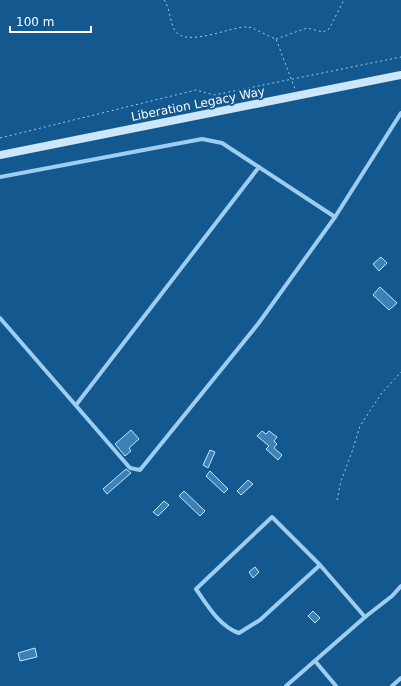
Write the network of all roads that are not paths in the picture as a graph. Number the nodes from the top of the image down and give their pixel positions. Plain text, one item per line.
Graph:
1 (401, 75) edge
2 (401, 113) edge
3 (0, 155) edge
4 (259, 167) junction
5 (0, 177) edge
6 (335, 217) junction
7 (0, 318) edge
8 (76, 405) junction
9 (320, 565) junction
10 (401, 586) edge
11 (365, 618) junction
12 (315, 661) junction
13 (401, 678) edge
14 (286, 686) edge
15 (336, 686) edge
16 (392, 686) edge

1 - 3 main road, Liberation Legacy Way
2 - 6 street
4 - 5 street
4 - 6 street
4 - 8 street
6 - 8 street
7 - 8 street
9 - 9 street
9 - 11 street
10 - 11 street
11 - 12 street
12 - 14 street
12 - 15 street
13 - 16 street

